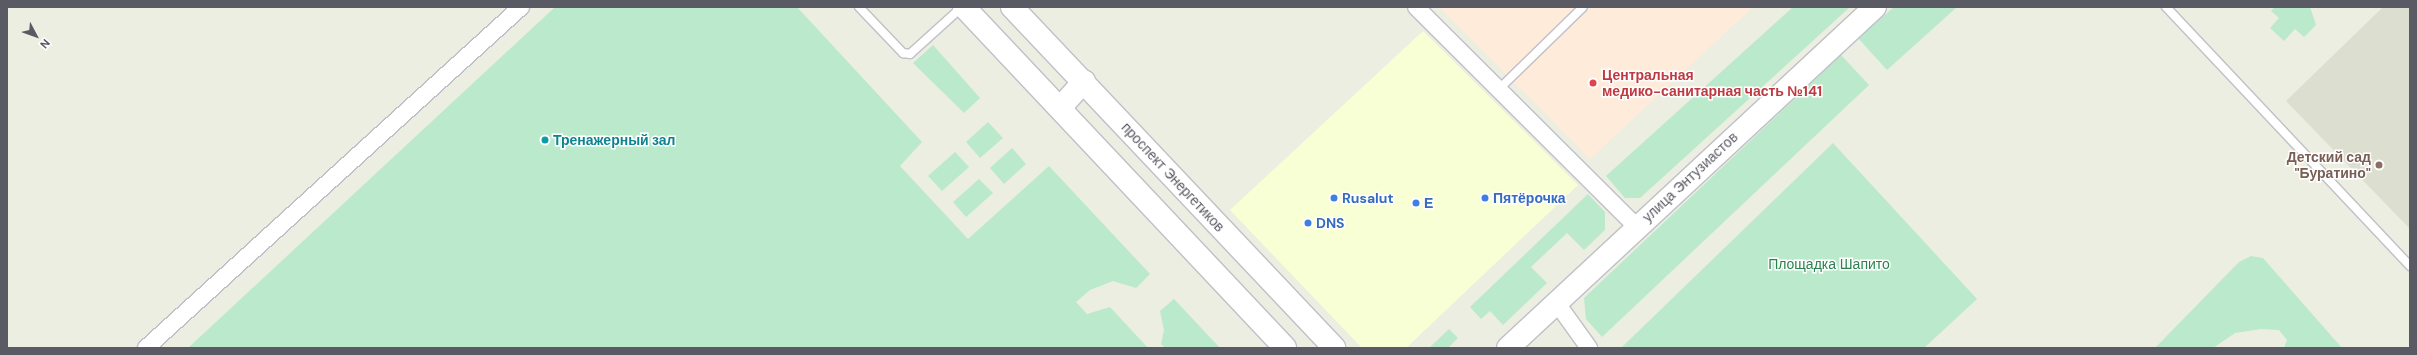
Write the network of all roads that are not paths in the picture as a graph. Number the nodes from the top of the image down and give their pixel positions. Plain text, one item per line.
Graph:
1 (521, 7) edge
2 (860, 7) edge
3 (963, 7) edge
4 (1012, 7) edge
5 (1416, 7) edge
6 (1584, 7) edge
7 (1875, 7) edge
8 (2166, 7) edge
9 (1084, 81) junction
10 (1499, 89) junction
11 (1060, 108) junction
12 (1637, 227) junction
13 (2410, 266) edge
14 (1556, 302) junction
15 (146, 348) edge
16 (1285, 348) edge
17 (1334, 348) edge
18 (1508, 348) edge
19 (1589, 348) edge

1 - 15 street
2 - 3 lane
3 - 11 main road
4 - 9 main road, проспект Энергетиков
5 - 10 street
6 - 10 lane
7 - 12 main road, улица Энтузиастов
8 - 13 lane
9 - 11 main road
9 - 17 main road, проспект Энергетиков
10 - 12 street
11 - 16 main road
12 - 14 main road, улица Энтузиастов
14 - 18 main road, улица Энтузиастов
14 - 19 street

